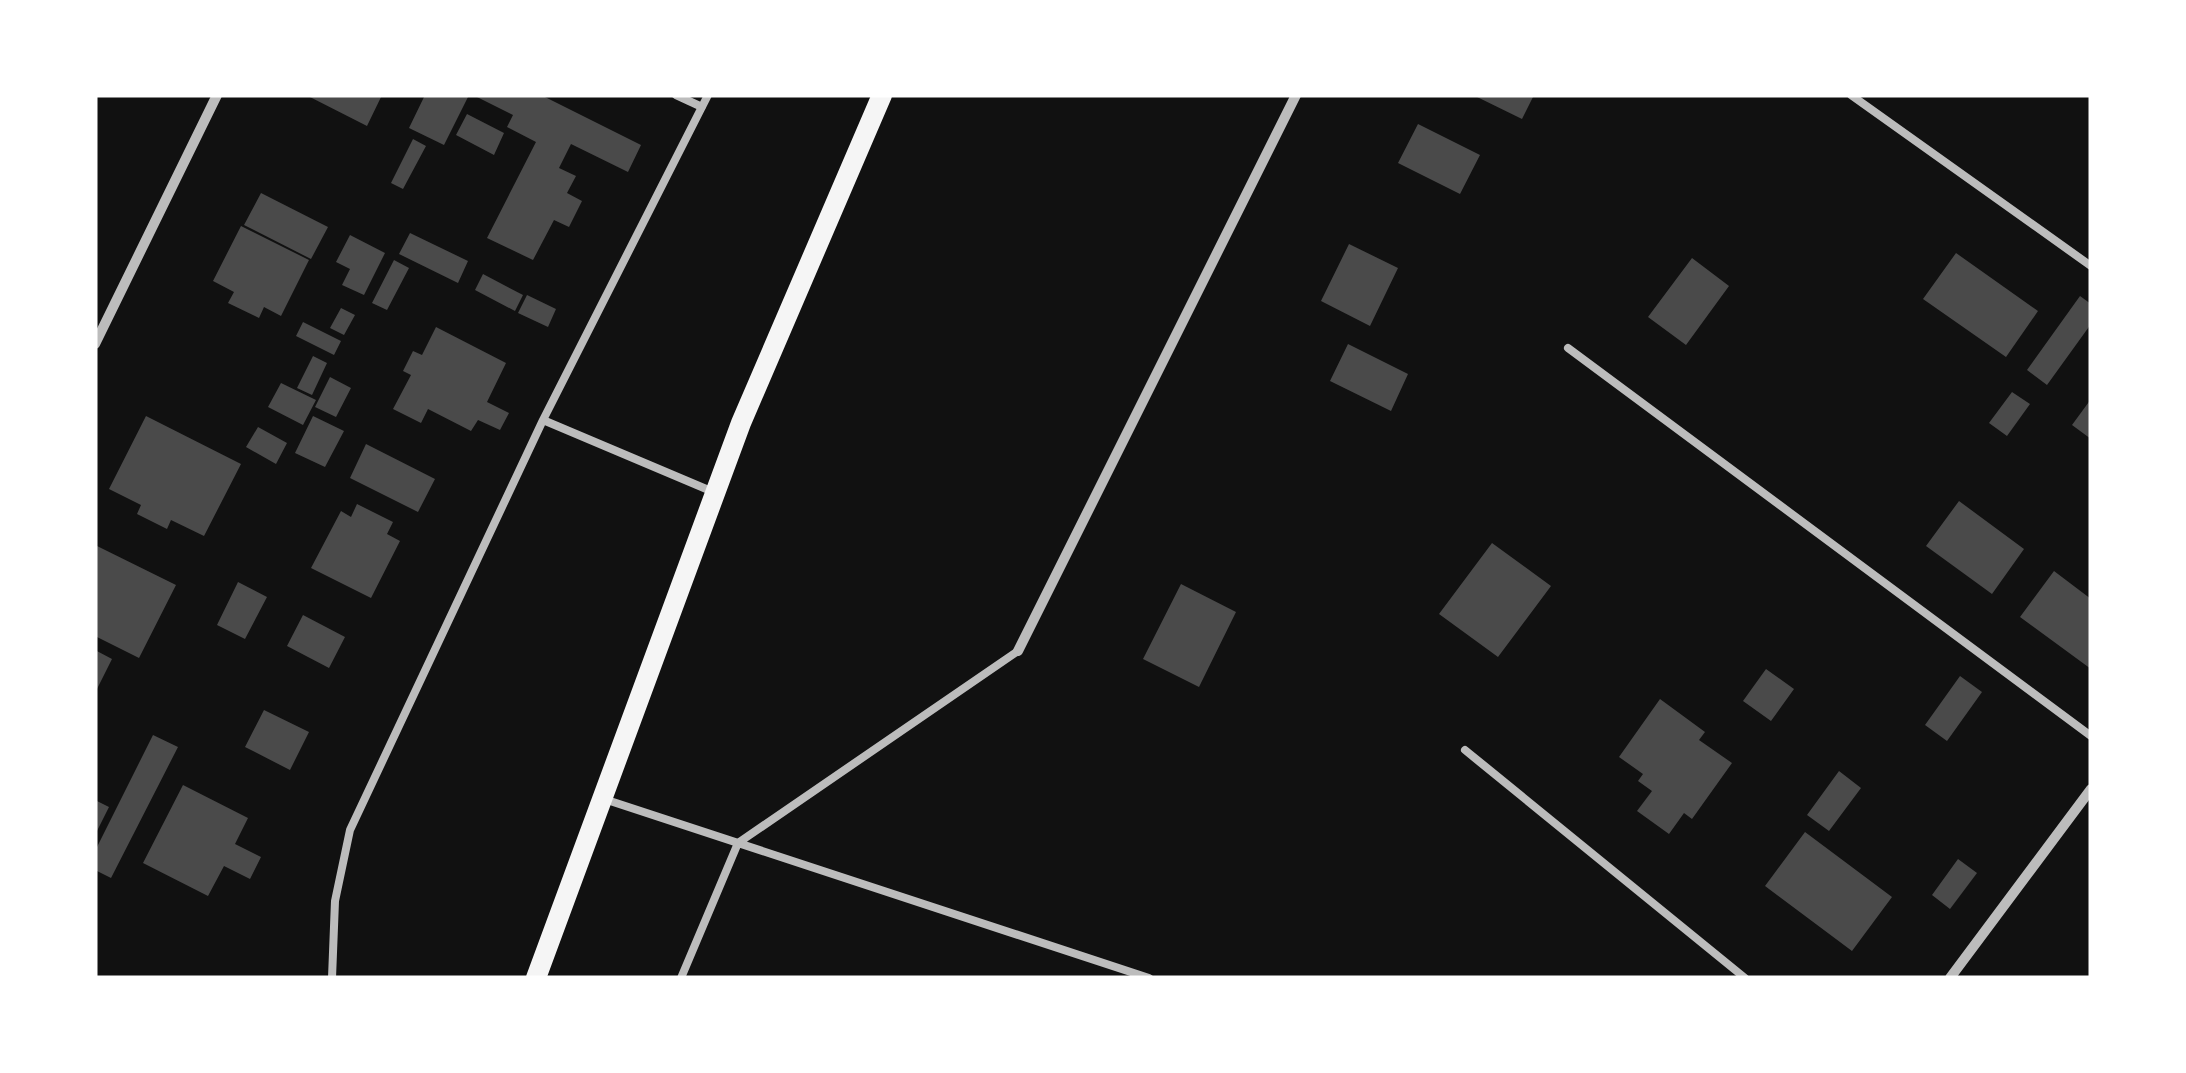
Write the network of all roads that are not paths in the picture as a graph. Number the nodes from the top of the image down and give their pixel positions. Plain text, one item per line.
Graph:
1 (217, 95) edge
2 (676, 95) edge
3 (708, 95) edge
4 (882, 95) edge
5 (1296, 95) edge
6 (1851, 95) edge
7 (702, 108) junction
8 (2091, 266) edge
9 (95, 344) edge
10 (1568, 348) dead end
11 (543, 420) junction
12 (716, 493) junction
13 (1018, 651) joint
14 (2091, 736) edge
15 (1465, 750) dead end
16 (2091, 790) edge
17 (604, 799) junction
18 (738, 843) junction
19 (332, 978) edge
20 (536, 978) edge
21 (681, 978) edge
22 (1149, 978) edge
23 (1745, 978) edge
24 (1950, 978) edge

1 - 9 street
2 - 7 lane
3 - 7 lane
4 - 12 main road
5 - 13 street
6 - 8 lane
7 - 11 lane
10 - 14 lane
11 - 12 lane
11 - 19 lane
12 - 17 main road
13 - 18 lane
15 - 23 lane
16 - 24 street
17 - 18 lane
17 - 20 main road
18 - 21 lane
18 - 22 lane

